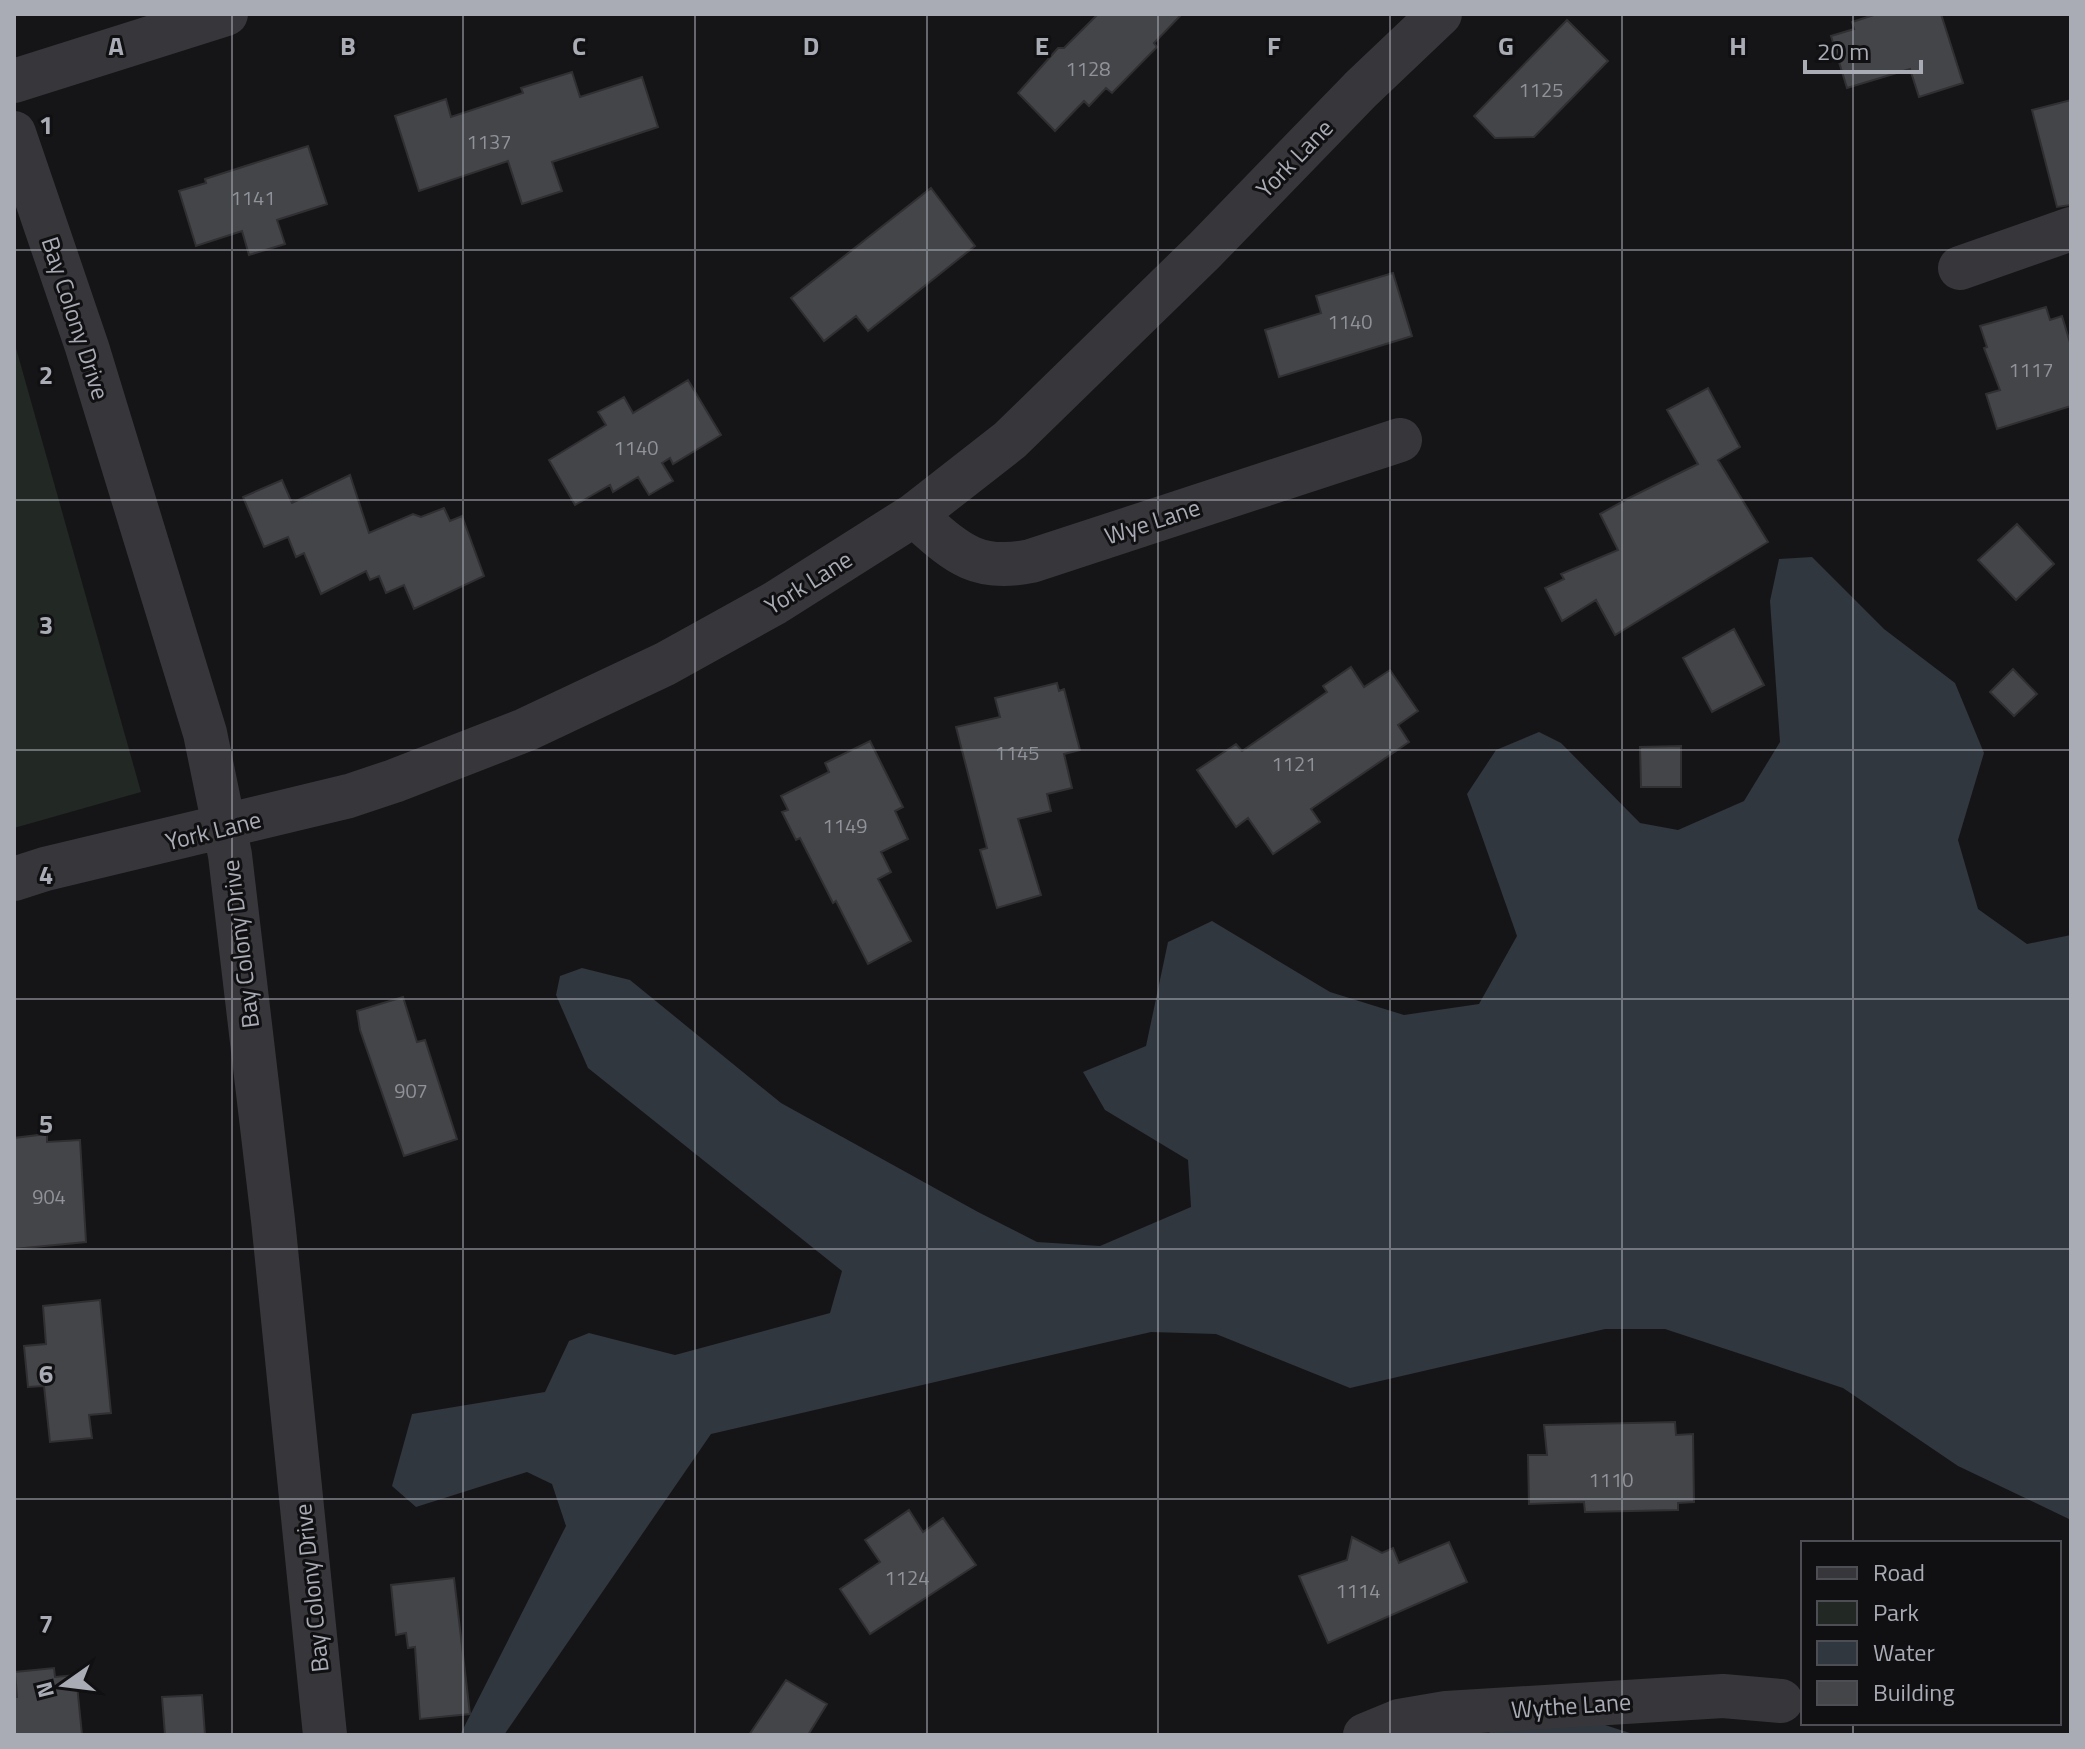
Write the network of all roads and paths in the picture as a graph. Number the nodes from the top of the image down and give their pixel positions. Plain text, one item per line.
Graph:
1 (226, 14) edge
2 (1440, 14) edge
3 (14, 81) edge
4 (14, 133) edge
5 (26, 207) edge
6 (2071, 229) edge
7 (1960, 268) dead end
8 (1400, 440) dead end
9 (914, 515) junction
10 (225, 827) junction
11 (14, 879) edge
12 (1781, 1701) dead end
13 (325, 1735) edge
14 (1365, 1735) edge

1 - 3 street
2 - 9 street, York Lane
4 - 5 street, Bay Colony Drive
5 - 10 street, Bay Colony Drive
6 - 7 street
8 - 9 street, Wye Lane
9 - 10 street, York Lane
10 - 11 street, York Lane
10 - 13 street, Bay Colony Drive
12 - 14 street, Wythe Lane

